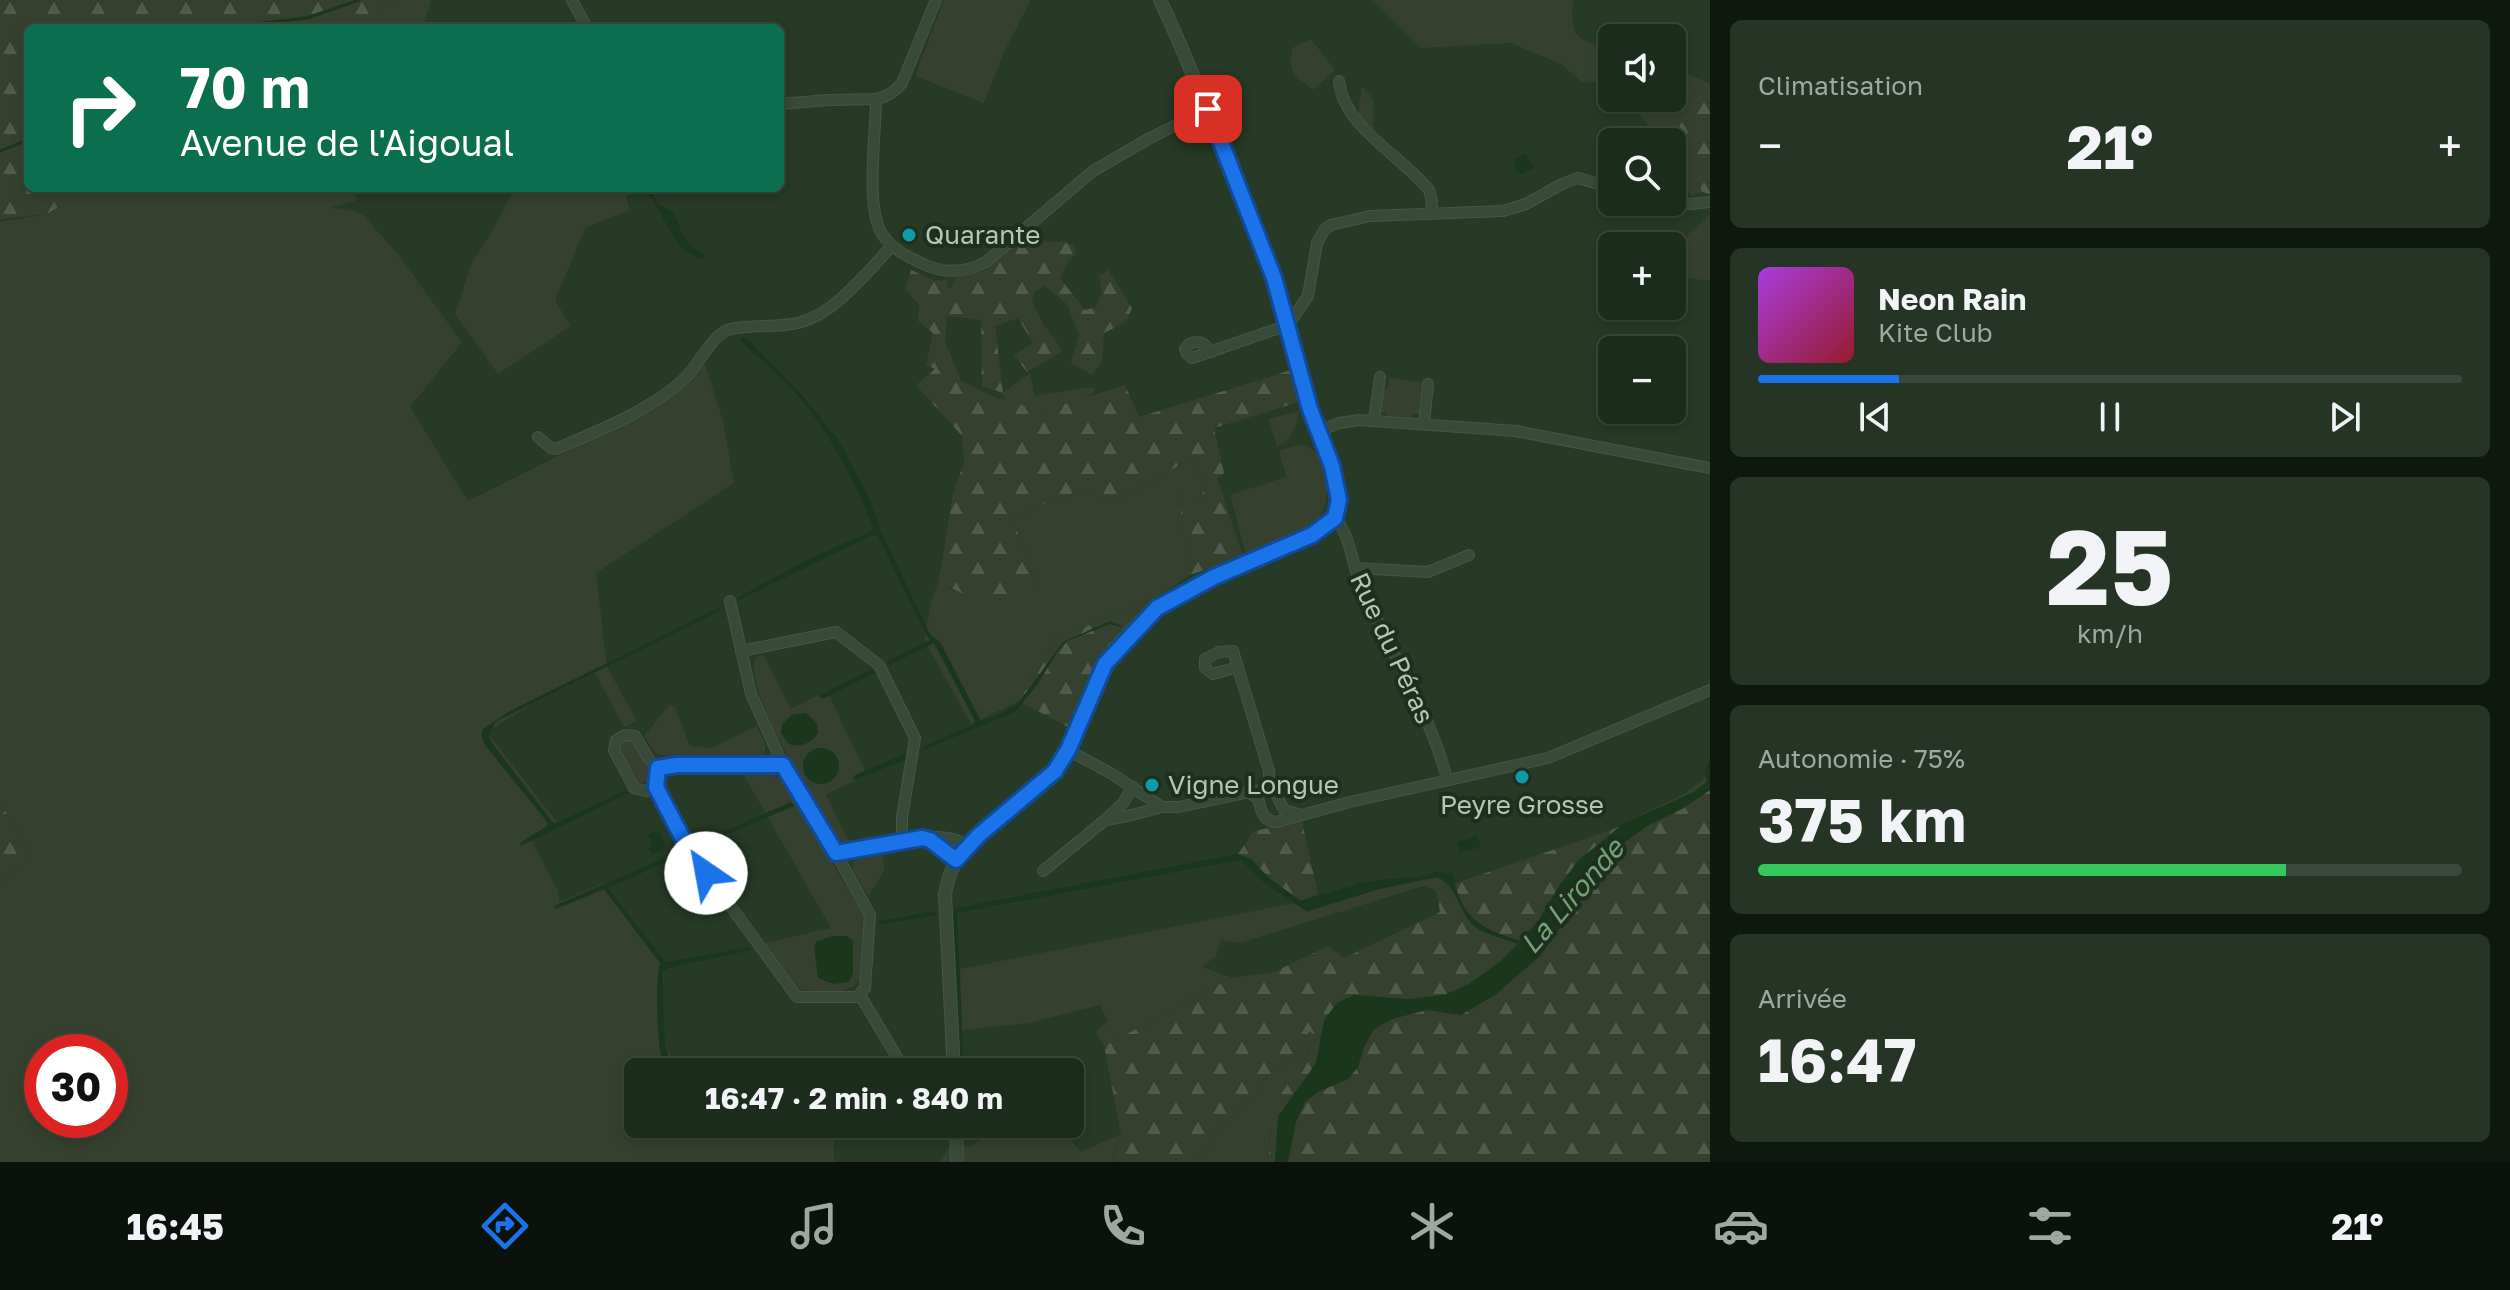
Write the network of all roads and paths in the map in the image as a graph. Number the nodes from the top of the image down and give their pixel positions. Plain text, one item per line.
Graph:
1 (572, 0) edge
2 (936, 0) edge
3 (1160, 0) edge
4 (585, 24) edge
5 (1339, 81) dead end
6 (876, 99) junction
7 (784, 104) edge
8 (1208, 109) junction
9 (1598, 184) edge
10 (1710, 202) edge
11 (1686, 204) edge
12 (1431, 214) junction
13 (892, 246) junction
14 (1288, 325) junction
15 (1212, 352) dead end
16 (1380, 377) dead end
17 (1428, 384) dead end
18 (1374, 420) junction
19 (1424, 423) junction
20 (1319, 431) junction
21 (538, 437) dead end
22 (1710, 468) edge
23 (1335, 518) junction
24 (1469, 555) dead end
25 (1355, 568) junction
26 (730, 601) dead end
27 (741, 651) junction
28 (1238, 667) dead end
29 (1710, 690) edge
30 (1068, 750) junction
31 (783, 765) junction
32 (658, 768) junction
33 (1447, 779) junction
34 (1267, 785) junction
35 (656, 787) junction
36 (1133, 787) junction
37 (1249, 793) junction
38 (1162, 807) junction
39 (1284, 810) junction
40 (1300, 815) junction
41 (1105, 820) junction
42 (1276, 822) junction
43 (922, 838) junction
44 (902, 841) junction
45 (967, 846) junction
46 (836, 853) junction
47 (956, 860) junction
48 (1043, 871) dead end
49 (860, 995) junction
50 (898, 1058) edge
51 (953, 1058) edge
52 (956, 1138) edge
53 (957, 1162) edge

1 - 4 street
2 - 6 street
3 - 8 street
5 - 12 street
6 - 7 street
6 - 13 street
8 - 13 street
8 - 14 street
9 - 12 street
10 - 11 street
12 - 14 street
13 - 21 street
14 - 15 street
14 - 20 street
16 - 18 street
17 - 19 street
18 - 19 street
18 - 20 street
19 - 22 street
20 - 23 street
23 - 25 street, Rue du Péras
23 - 30 street
24 - 25 street
25 - 33 street, Rue du Péras
26 - 27 street
27 - 31 street
27 - 44 street
28 - 34 street
29 - 33 street
30 - 36 street
30 - 45 street
31 - 32 street
31 - 46 street
32 - 35 street
32 - 35 street
33 - 40 street
34 - 37 street
34 - 39 street
35 - 49 street
36 - 38 street
36 - 41 street
37 - 38 street
37 - 42 street
38 - 41 street
39 - 40 street
39 - 42 street
40 - 42 street
41 - 48 street
43 - 44 street
43 - 45 street
43 - 47 street
44 - 46 street
45 - 47 street
46 - 49 street
47 - 51 street
49 - 50 street
52 - 53 street

